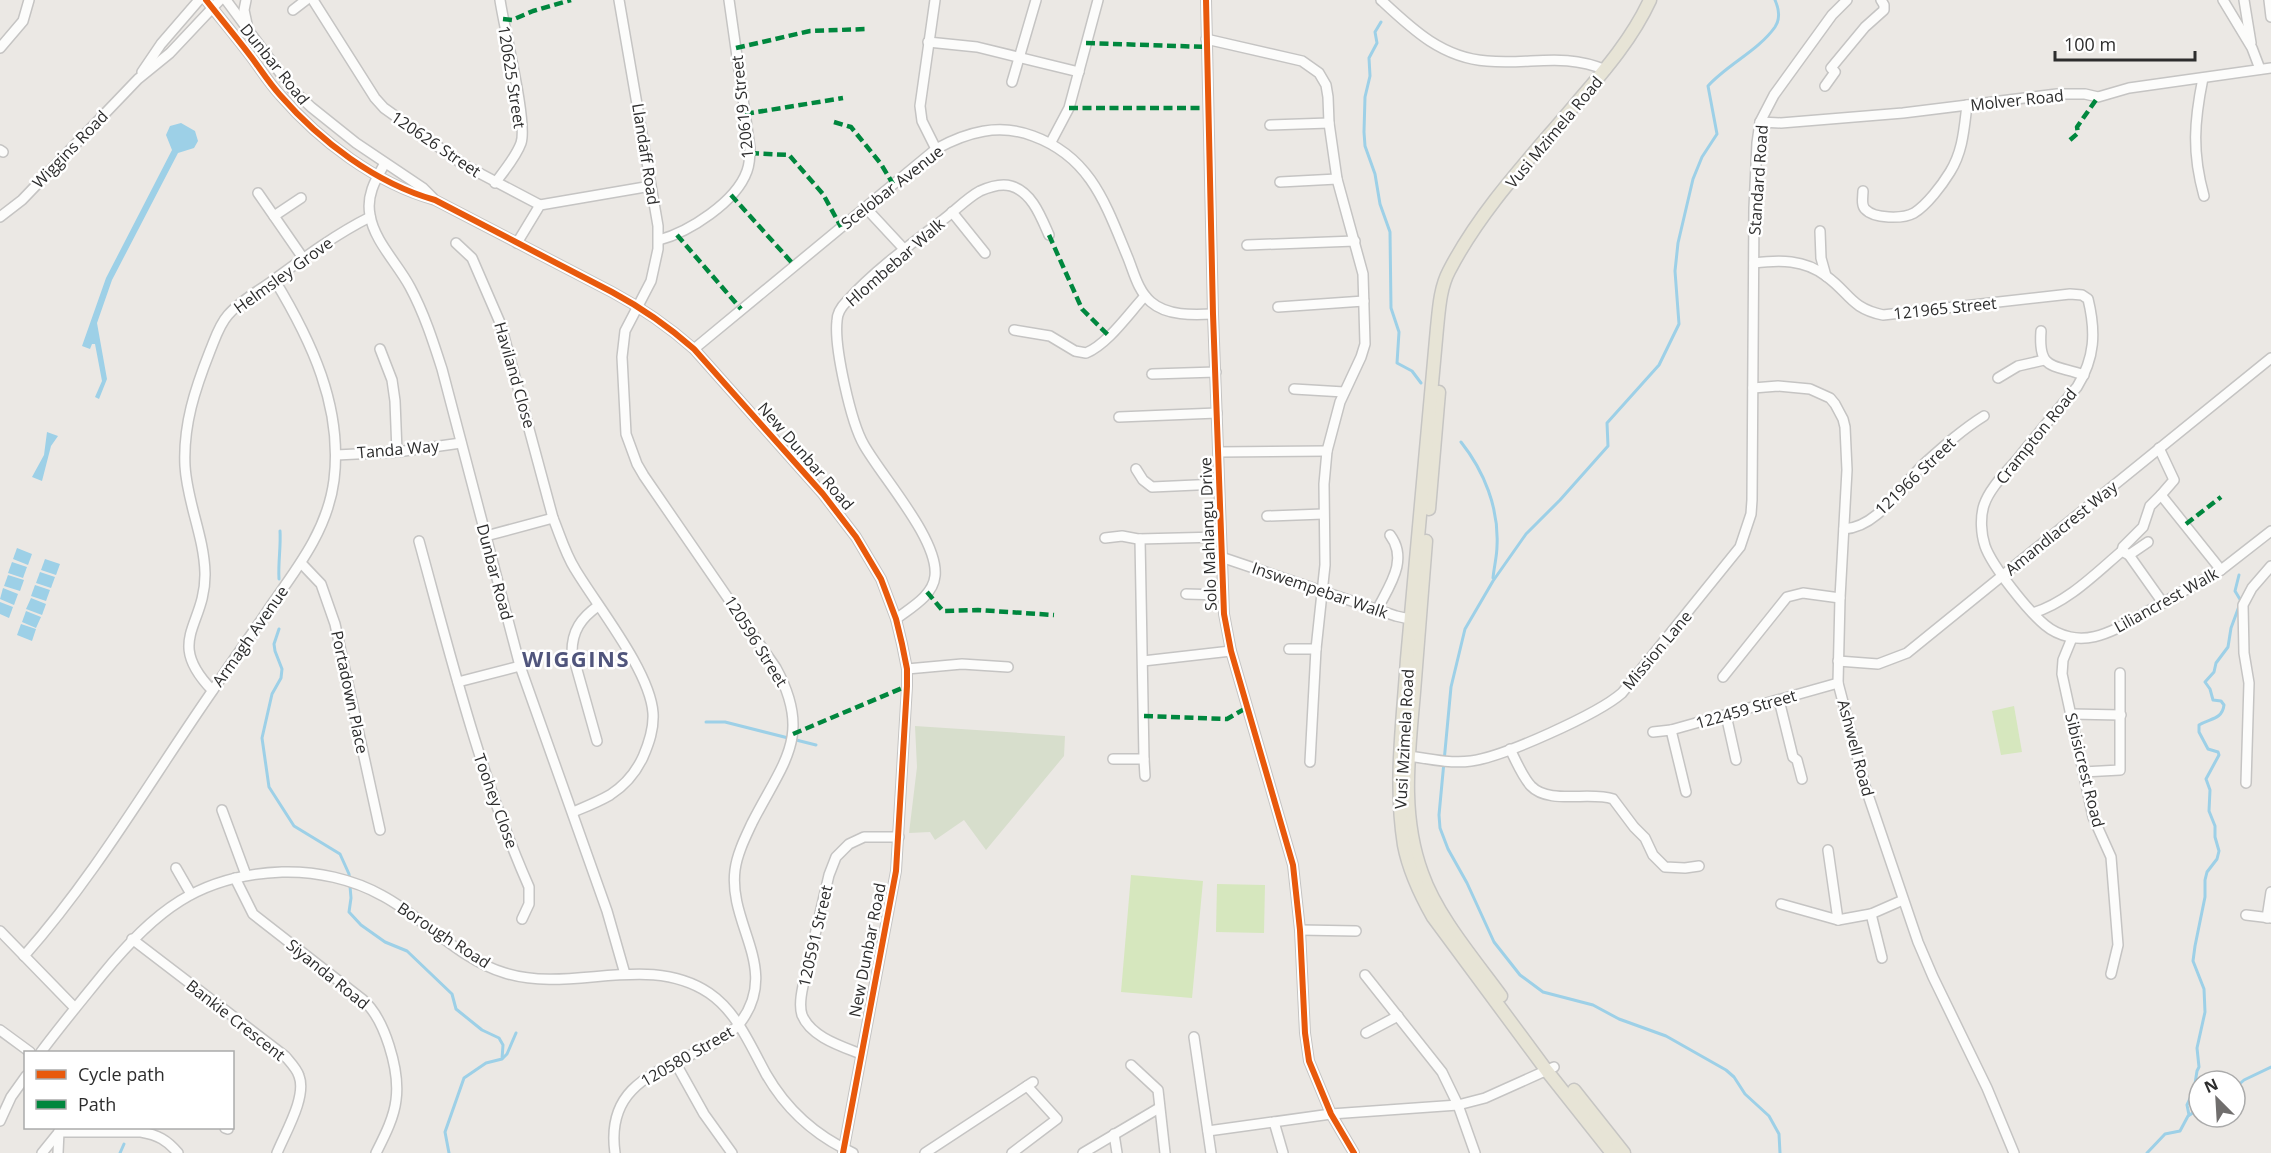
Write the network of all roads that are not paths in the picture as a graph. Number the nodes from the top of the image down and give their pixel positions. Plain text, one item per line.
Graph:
1 (30, 0) edge
2 (199, 0) edge
3 (220, 0) edge
4 (226, 0) edge
5 (246, 0) edge
6 (306, 0) edge
7 (313, 0) edge
8 (500, 0) edge
9 (619, 0) edge
10 (729, 0) edge
11 (935, 0) edge
12 (1036, 0) edge
13 (1098, 0) edge
14 (1206, 0) edge
15 (1381, 0) edge
16 (1650, 0) edge
17 (1847, 0) edge
18 (1881, 0) edge
19 (2223, 0) edge
20 (2244, 0) edge
21 (2269, 0) edge
22 (209, 4) edge
23 (293, 10) dead end
24 (2271, 17) edge
25 (250, 32) junction
26 (1206, 39) junction
27 (928, 42) junction
28 (0, 48) edge
29 (2252, 48) junction
30 (1021, 58) junction
31 (2271, 68) edge
32 (2260, 69) junction
33 (1606, 70) junction
34 (1078, 72) junction
35 (2203, 78) junction
36 (138, 79) junction
37 (1012, 82) dead end
38 (1825, 86) dead end
39 (1967, 105) junction
40 (1760, 122) junction
41 (1329, 123) junction
42 (1270, 126) dead end
43 (1051, 142) junction
44 (936, 149) junction
45 (385, 163) junction
46 (378, 175) junction
47 (1337, 179) junction
48 (1280, 182) dead end
49 (495, 183) junction
50 (651, 186) junction
51 (1863, 191) dead end
52 (258, 193) dead end
53 (2204, 196) dead end
54 (301, 198) dead end
55 (435, 200) junction
56 (540, 205) junction
57 (865, 207) junction
58 (952, 213) junction
59 (274, 216) junction
60 (370, 217) junction
61 (0, 218) edge
62 (1820, 231) dead end
63 (1049, 235) dead end
64 (659, 240) junction
65 (1355, 241) junction
66 (456, 243) dead end
67 (517, 243) junction
68 (1247, 245) dead end
69 (904, 249) junction
70 (986, 253) dead end
71 (303, 258) junction
72 (1754, 263) junction
73 (1826, 276) junction
74 (274, 279) junction
75 (2082, 295) joint
76 (1145, 296) junction
77 (1364, 301) junction
78 (639, 306) junction
79 (1278, 307) dead end
80 (1213, 314) junction
81 (1014, 330) dead end
82 (2042, 331) dead end
83 (380, 349) dead end
84 (694, 349) junction
85 (2271, 358) edge
86 (2044, 360) junction
87 (1216, 372) junction
88 (1152, 374) dead end
89 (2084, 375) junction
90 (1998, 378) dead end
91 (1754, 388) junction
92 (1294, 389) dead end
93 (1344, 392) junction
94 (1217, 413) junction
95 (1984, 416) dead end
96 (1119, 417) dead end
97 (461, 443) junction
98 (2159, 448) junction
99 (1327, 451) junction
100 (397, 452) junction
101 (1218, 452) junction
102 (336, 454) junction
103 (1136, 469) dead end
104 (1218, 484) junction
105 (2161, 495) junction
106 (1323, 514) junction
107 (1267, 516) dead end
108 (553, 518) junction
109 (1844, 529) junction
110 (2271, 531) edge
111 (1390, 534) dead end
112 (486, 536) junction
113 (1220, 537) junction
114 (1106, 538) dead end
115 (1140, 539) junction
116 (419, 542) dead end
117 (2148, 542) dead end
118 (2125, 553) junction
119 (1221, 557) junction
120 (302, 563) junction
121 (2271, 566) edge
122 (2222, 570) junction
123 (2002, 575) junction
124 (1323, 591) junction
125 (1186, 594) dead end
126 (1222, 595) junction
127 (1840, 598) junction
128 (2163, 603) junction
129 (598, 606) junction
130 (1377, 610) junction
131 (2033, 613) junction
132 (896, 619) junction
133 (1415, 620) junction
134 (2072, 638) junction
135 (1288, 649) dead end
136 (1316, 649) junction
137 (1231, 651) junction
138 (1143, 661) junction
139 (1838, 661) junction
140 (520, 666) junction
141 (1008, 667) dead end
142 (906, 669) junction
143 (2120, 673) dead end
144 (1723, 677) dead end
145 (458, 682) junction
146 (1838, 683) junction
147 (212, 690) junction
148 (1779, 700) junction
149 (2071, 714) junction
150 (1726, 715) junction
151 (2121, 715) junction
152 (1671, 730) junction
153 (1653, 732) dead end
154 (597, 741) dead end
155 (1510, 749) junction
156 (1404, 755) junction
157 (1113, 759) dead end
158 (1144, 759) junction
159 (1736, 760) dead end
160 (1310, 762) dead end
161 (2083, 772) junction
162 (1145, 776) dead end
163 (1802, 779) dead end
164 (2246, 783) dead end
165 (1686, 792) dead end
166 (222, 810) dead end
167 (573, 813) junction
168 (380, 830) dead end
169 (899, 837) junction
170 (1828, 850) dead end
171 (1700, 866) dead end
172 (176, 868) dead end
173 (246, 875) junction
174 (235, 878) junction
175 (2271, 892) edge
176 (191, 894) junction
177 (1903, 900) junction
178 (1781, 904) dead end
179 (1872, 914) junction
180 (2246, 915) dead end
181 (2269, 918) edge
182 (522, 919) dead end
183 (1838, 920) junction
184 (1300, 930) junction
185 (0, 931) edge
186 (1356, 931) dead end
187 (132, 939) junction
188 (24, 956) junction
189 (1882, 958) dead end
190 (625, 974) junction
191 (2111, 974) dead end
192 (1365, 975) dead end
193 (75, 1008) junction
194 (1398, 1016) junction
195 (739, 1025) junction
196 (0, 1030) edge
197 (1366, 1033) dead end
198 (1194, 1037) dead end
199 (27, 1051) edge
200 (43, 1051) edge
201 (861, 1054) junction
202 (675, 1062) junction
203 (1131, 1065) dead end
204 (1551, 1069) junction
205 (24, 1079) edge
206 (1458, 1105) junction
207 (1160, 1108) junction
208 (1331, 1114) junction
209 (0, 1121) edge
210 (1274, 1122) junction
211 (59, 1130) edge
212 (1208, 1131) junction
213 (1114, 1134) junction
214 (847, 1152) edge
215 (42, 1153) edge
216 (58, 1153) edge
217 (178, 1153) edge
218 (277, 1153) edge
219 (376, 1153) edge
220 (615, 1153) edge
221 (732, 1153) edge
222 (925, 1153) edge
223 (1012, 1153) edge
224 (1083, 1153) edge
225 (1117, 1153) edge
226 (1165, 1153) edge
227 (1211, 1153) edge
228 (1283, 1153) edge
229 (1354, 1153) edge
230 (1475, 1153) edge
231 (1612, 1153) edge
232 (1624, 1153) edge
233 (2014, 1153) edge

1 - 28 street
2 - 36 street, Wiggins Road
3 - 22 street, Wiggins Road
4 - 25 street, Dunbar Road
5 - 25 street
6 - 23 street
7 - 49 street, 120626 Street
8 - 49 street, 120625 Street
9 - 50 street, Llandaff Road
10 - 64 street, 120619 Street
11 - 27 street
12 - 30 street
13 - 34 street
14 - 26 street, Solo Mahlangu Drive
15 - 33 street
16 - 33 main road, Vusi Mzimela Road
17 - 40 street, Standard Road
18 - 38 street
19 - 29 street
20 - 29 street
21 - 24 street
22 - 36 street, Wiggins Road
22 - 46 street, Dunbar Road
25 - 45 street, Dunbar Road
26 - 41 street
26 - 80 street, Solo Mahlangu Drive
27 - 30 street
27 - 44 street
29 - 32 street
30 - 34 street
30 - 37 street
31 - 32 street, Molver Road
32 - 35 street, Molver Road
33 - 133 main road, Vusi Mzimela Road
34 - 43 street
35 - 39 street, Molver Road
35 - 53 street
36 - 61 street, Wiggins Road
39 - 40 street, Molver Road
39 - 51 street
40 - 72 street, Standard Road
41 - 42 street
41 - 47 street
43 - 44 street, Scelobar Avenue
43 - 76 street, Scelobar Avenue
44 - 57 street, Scelobar Avenue
45 - 46 street
45 - 55 street, New Dunbar Road
46 - 55 street, New Dunbar Road
46 - 60 street
47 - 48 street
47 - 65 street
49 - 56 street, 120626 Street
50 - 56 street
50 - 64 street, Llandaff Road
52 - 59 street
54 - 59 street
55 - 67 street, New Dunbar Road
56 - 67 street
57 - 69 street
57 - 84 street, Scelobar Avenue
58 - 63 street, Hlombebar Walk
58 - 69 street, Hlombebar Walk
58 - 70 street
59 - 71 street
60 - 71 street, Helmsley Grove
60 - 97 street, Dunbar Road
62 - 73 street
64 - 78 street, Llandaff Road
65 - 68 street
65 - 77 street
66 - 108 street, Haviland Close
67 - 78 street, New Dunbar Road
69 - 132 street, Hlombebar Walk
71 - 74 street, Helmsley Grove
72 - 73 street, 121965 Street
72 - 91 street, Standard Road
73 - 75 street, 121965 Street
74 - 102 street, Armagh Avenue
74 - 147 street, Helmsley Grove
75 - 89 street, Crampton Road
76 - 80 street
76 - 81 street
77 - 79 street
77 - 93 street
78 - 84 street, New Dunbar Road
78 - 195 street, 120596 Street
80 - 87 street, Solo Mahlangu Drive
82 - 86 street
83 - 100 street
84 - 132 street, New Dunbar Road
85 - 98 street, Amandlacrest Way
86 - 89 street
86 - 90 street
87 - 88 street
87 - 94 street, Solo Mahlangu Drive
89 - 123 street, Crampton Road
91 - 109 street, Ashwell Road
91 - 155 street, Mission Lane
92 - 93 street
93 - 99 street
94 - 96 street
94 - 101 street, Solo Mahlangu Drive
95 - 109 street, 121966 Street
97 - 100 street, Tanda Way
97 - 112 street, Dunbar Road
98 - 105 street
98 - 123 street, Amandlacrest Way
99 - 101 street
99 - 106 street
100 - 102 street, Tanda Way
101 - 104 street, Solo Mahlangu Drive
102 - 120 street, Armagh Avenue
103 - 104 street
104 - 113 street, Solo Mahlangu Drive
105 - 118 street
105 - 122 street
106 - 107 street
106 - 124 street
108 - 112 street
108 - 129 street, Haviland Close
109 - 127 street, Ashwell Road
110 - 122 street, Liliancrest Walk
111 - 130 street
112 - 140 street, Dunbar Road
113 - 115 street
113 - 119 street, Solo Mahlangu Drive
114 - 115 street
115 - 138 street
116 - 145 street, Toohey Close
117 - 118 street
118 - 128 street
118 - 131 street
119 - 124 street, Inswempebar Walk
119 - 126 street, Solo Mahlangu Drive
120 - 147 street, Armagh Avenue
120 - 168 street, Portadown Place
121 - 164 street
122 - 128 street, Liliancrest Walk
123 - 131 street
123 - 139 street, Amandlacrest Way
124 - 130 street, Inswempebar Walk
124 - 136 street
125 - 126 street, Solo Mahlangu Drive
126 - 137 street, Solo Mahlangu Drive
127 - 139 street, Ashwell Road
127 - 144 street
128 - 134 street, Liliancrest Walk
129 - 154 street
129 - 167 street, Haviland Close
130 - 133 street, Inswempebar Walk
131 - 134 street
132 - 142 street, New Dunbar Road
133 - 156 main road, Vusi Mzimela Road
134 - 149 street, Sibisicrest Road
135 - 136 street
136 - 160 street
137 - 138 street
137 - 184 street, Solo Mahlangu Drive
138 - 158 street
139 - 146 street, Ashwell Road
140 - 145 street
140 - 167 street, Dunbar Road
141 - 142 street
142 - 169 street, New Dunbar Road
143 - 151 street
145 - 182 street, Toohey Close
146 - 148 street, 122459 Street
146 - 177 street, Ashwell Road
147 - 188 street, Armagh Avenue
148 - 150 street, 122459 Street
148 - 163 street
149 - 151 street
149 - 161 street, Sibisicrest Road
150 - 152 street, 122459 Street
150 - 159 street
151 - 161 street
152 - 153 street, 122459 Street
152 - 165 street
155 - 156 street, Mission Lane
155 - 171 street
156 - 204 main road, Vusi Mzimela Road
157 - 158 street
158 - 162 street
161 - 191 street, Sibisicrest Road
166 - 173 street
167 - 190 street, Dunbar Road
169 - 201 street, New Dunbar Road
169 - 201 street, 120591 Street
170 - 183 street
172 - 176 street
173 - 174 street, Borough Road
173 - 190 street, Borough Road
174 - 176 street, Borough Road
174 - 219 street, Siyanda Road
175 - 181 street
176 - 187 street, Borough Road
177 - 179 street
177 - 233 street, Ashwell Road
178 - 183 street
179 - 183 street
179 - 189 street
180 - 181 street
184 - 186 street
184 - 208 street, Solo Mahlangu Drive
185 - 188 street
187 - 193 street, Borough Road
187 - 218 street, Bankie Crescent
188 - 193 street
190 - 195 street, Borough Road
192 - 194 street
193 - 200 street, Borough Road
194 - 197 street
194 - 206 street
195 - 202 street, 120580 Street
195 - 214 street, Borough Road
196 - 199 street
198 - 212 street
201 - 214 street, New Dunbar Road
202 - 220 street, 120580 Street
202 - 221 street
203 - 207 street
204 - 206 street
204 - 231 main road, Vusi Mzimela Road
204 - 232 main road, Vusi Mzimela Road
205 - 209 street
206 - 208 street
206 - 230 street
207 - 213 street
207 - 226 street
208 - 210 street
208 - 229 street, Solo Mahlangu Drive
210 - 212 street
210 - 228 street
211 - 215 street
211 - 216 street
211 - 217 street
212 - 227 street
213 - 224 street
213 - 225 street
222 - 223 street

